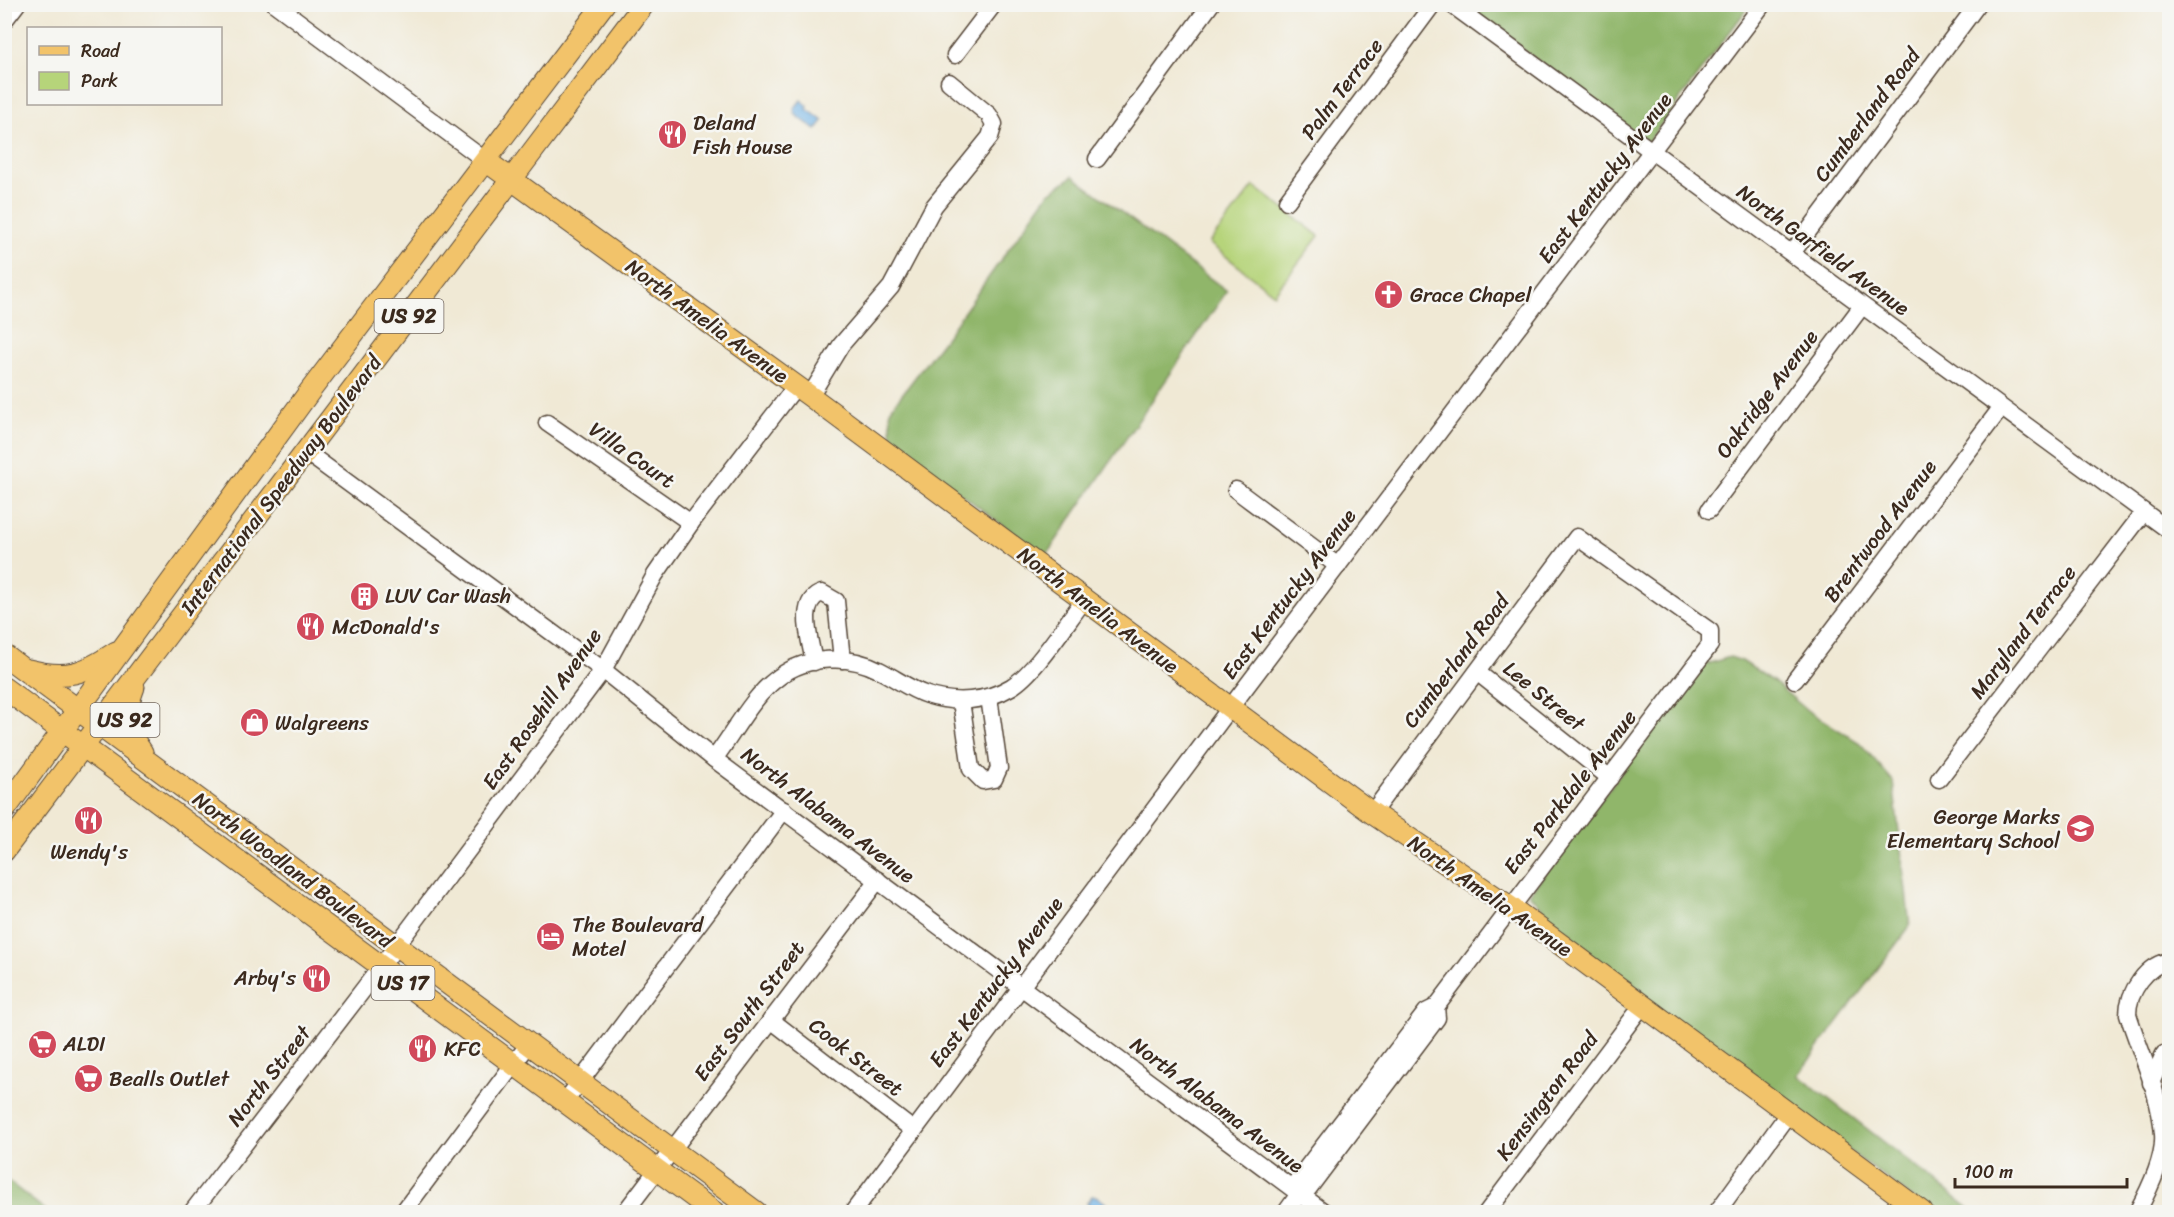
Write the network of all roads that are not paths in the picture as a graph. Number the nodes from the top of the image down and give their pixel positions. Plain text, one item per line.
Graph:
1 (17, 4) edge
2 (275, 4) edge
3 (604, 4) edge
4 (644, 4) edge
5 (994, 4) edge
6 (1211, 4) edge
7 (1433, 4) edge
8 (1451, 4) edge
9 (1764, 4) edge
10 (1978, 4) edge
11 (4, 21) edge
12 (955, 55) dead end
13 (949, 82) dead end
14 (1653, 153) junction
15 (1097, 159) dead end
16 (486, 161) junction
17 (511, 179) junction
18 (1287, 201) dead end
19 (1792, 253) junction
20 (1862, 306) junction
21 (310, 391) junction
22 (803, 391) junction
23 (2001, 408) junction
24 (547, 423) dead end
25 (306, 452) junction
26 (1236, 490) dead end
27 (1709, 510) dead end
28 (2144, 512) junction
29 (691, 523) junction
30 (2169, 531) edge
31 (1577, 537) joint
32 (1338, 566) junction
33 (1084, 600) junction
34 (126, 645) junction
35 (842, 660) junction
36 (13, 662) edge
37 (814, 662) junction
38 (603, 670) junction
39 (1477, 672) junction
40 (139, 673) junction
41 (1795, 680) dead end
42 (4, 688) edge
43 (989, 697) junction
44 (961, 701) junction
45 (1230, 708) junction
46 (79, 711) junction
47 (98, 725) junction
48 (63, 732) junction
49 (82, 746) junction
50 (714, 759) junction
51 (149, 762) junction
52 (1610, 778) junction
53 (1939, 779) dead end
54 (784, 810) junction
55 (4, 811) edge
56 (1372, 813) junction
57 (12, 826) edge
58 (257, 843) junction
59 (4, 851) edge
60 (241, 863) junction
61 (878, 880) junction
62 (1510, 907) junction
63 (395, 948) junction
64 (2169, 961) edge
65 (381, 966) junction
66 (1020, 986) junction
67 (1642, 1006) junction
68 (771, 1020) junction
69 (528, 1045) junction
70 (2141, 1051) junction
71 (2167, 1052) edge
72 (513, 1065) junction
73 (580, 1083) junction
74 (2151, 1083) junction
75 (564, 1102) junction
76 (1788, 1114) junction
77 (913, 1130) junction
78 (671, 1150) junction
79 (656, 1170) junction
80 (1299, 1194) junction
81 (192, 1212) edge
82 (403, 1212) edge
83 (625, 1212) edge
84 (714, 1212) edge
85 (756, 1212) edge
86 (853, 1212) edge
87 (1286, 1212) edge
88 (1324, 1212) edge
89 (1487, 1212) edge
90 (1717, 1212) edge
91 (1923, 1212) edge
92 (2137, 1212) edge

1 - 11 street
2 - 16 street, North Amelia Avenue
3 - 16 main road, International Speedway Boulevard / US 92
4 - 17 main road, International Speedway Boulevard / US 92
5 - 12 street
6 - 15 street
7 - 18 street, Palm Terrace
8 - 14 street, North Garfield Avenue
9 - 14 street, East Kentucky Avenue
10 - 19 street, Cumberland Road
13 - 22 street, East Rosehill Avenue
14 - 19 street, North Garfield Avenue
14 - 32 street, East Kentucky Avenue
16 - 17 main road, North Amelia Avenue
16 - 21 main road, International Speedway Boulevard / US 92
17 - 22 main road, North Amelia Avenue
17 - 25 main road, International Speedway Boulevard / US 92
19 - 20 street, North Garfield Avenue
20 - 23 street, North Garfield Avenue
20 - 27 street, Oakridge Avenue
21 - 25 main road
21 - 34 main road, International Speedway Boulevard / US 92
22 - 29 street, East Rosehill Avenue
22 - 33 main road, North Amelia Avenue
23 - 28 street, North Garfield Avenue
23 - 41 street, Brentwood Avenue
24 - 29 street, Villa Court
25 - 38 street, North Alabama Avenue
25 - 40 main road, International Speedway Boulevard / US 92
26 - 32 street
28 - 30 street, North Garfield Avenue
28 - 53 street, Maryland Terrace
29 - 38 street, East Rosehill Avenue
31 - 39 street, Cumberland Road
31 - 52 street, East Parkdale Avenue
32 - 45 street, East Kentucky Avenue
33 - 43 street
33 - 45 main road, North Amelia Avenue
34 - 36 main road
34 - 46 main road, International Speedway Boulevard / US 92
35 - 37 street
35 - 37 street
35 - 44 street
36 - 46 main road, North Woodland Boulevard / US 17
37 - 50 street
38 - 50 street, North Alabama Avenue
38 - 63 street, East Rosehill Avenue
39 - 52 street, Lee Street
39 - 56 street, Cumberland Road
40 - 47 main road, International Speedway Boulevard
40 - 51 main road, US 92
42 - 48 main road, North Woodland Boulevard / US 17
43 - 44 street
43 - 44 street
45 - 56 main road, North Amelia Avenue
45 - 66 street, East Kentucky Avenue
46 - 47 main road, North Woodland Boulevard / US 17
46 - 48 main road, International Speedway Boulevard / US 92
47 - 49 main road, International Speedway Boulevard
47 - 51 main road, North Woodland Boulevard / US 17
48 - 49 main road, North Woodland Boulevard / US 17
48 - 55 main road, International Speedway Boulevard
49 - 57 main road, International Speedway Boulevard
49 - 60 main road, North Woodland Boulevard / US 17
50 - 54 street, North Alabama Avenue
51 - 58 main road, North Woodland Boulevard / US 17
52 - 62 street, East Parkdale Avenue
54 - 61 street, North Alabama Avenue
54 - 73 street
56 - 62 main road, North Amelia Avenue
57 - 59 main road, International Speedway Boulevard
58 - 60 street
58 - 63 main road, North Woodland Boulevard / US 17
60 - 65 main road, North Woodland Boulevard / US 17
61 - 66 street, North Alabama Avenue
61 - 68 street, East South Street
62 - 67 main road, North Amelia Avenue
62 - 80 street, East Parkdale Avenue
63 - 65 street, East Rosehill Avenue
63 - 69 main road, North Woodland Boulevard / US 17
64 - 70 street
65 - 72 main road, North Woodland Boulevard / US 17
65 - 81 street, North Street
66 - 77 street, East Kentucky Avenue
66 - 80 street, North Alabama Avenue
67 - 76 main road, North Amelia Avenue
67 - 89 street, Kensington Road
68 - 77 street, Cook Street
68 - 78 street, East South Street
69 - 72 street
69 - 73 main road, North Woodland Boulevard / US 17
70 - 71 street
70 - 74 street
71 - 74 street
72 - 75 main road, North Woodland Boulevard / US 17
72 - 82 street
73 - 75 street
73 - 78 main road, North Woodland Boulevard / US 17
74 - 92 street
75 - 79 main road, North Woodland Boulevard / US 17
76 - 90 street
76 - 91 main road, North Amelia Avenue
77 - 86 street, East Kentucky Avenue
78 - 79 street, East South Street
78 - 85 main road, North Woodland Boulevard / US 17
79 - 83 street, East South Street
79 - 84 main road, North Woodland Boulevard / US 17
80 - 87 street, East Parkdale Avenue
80 - 88 street, North Alabama Avenue

